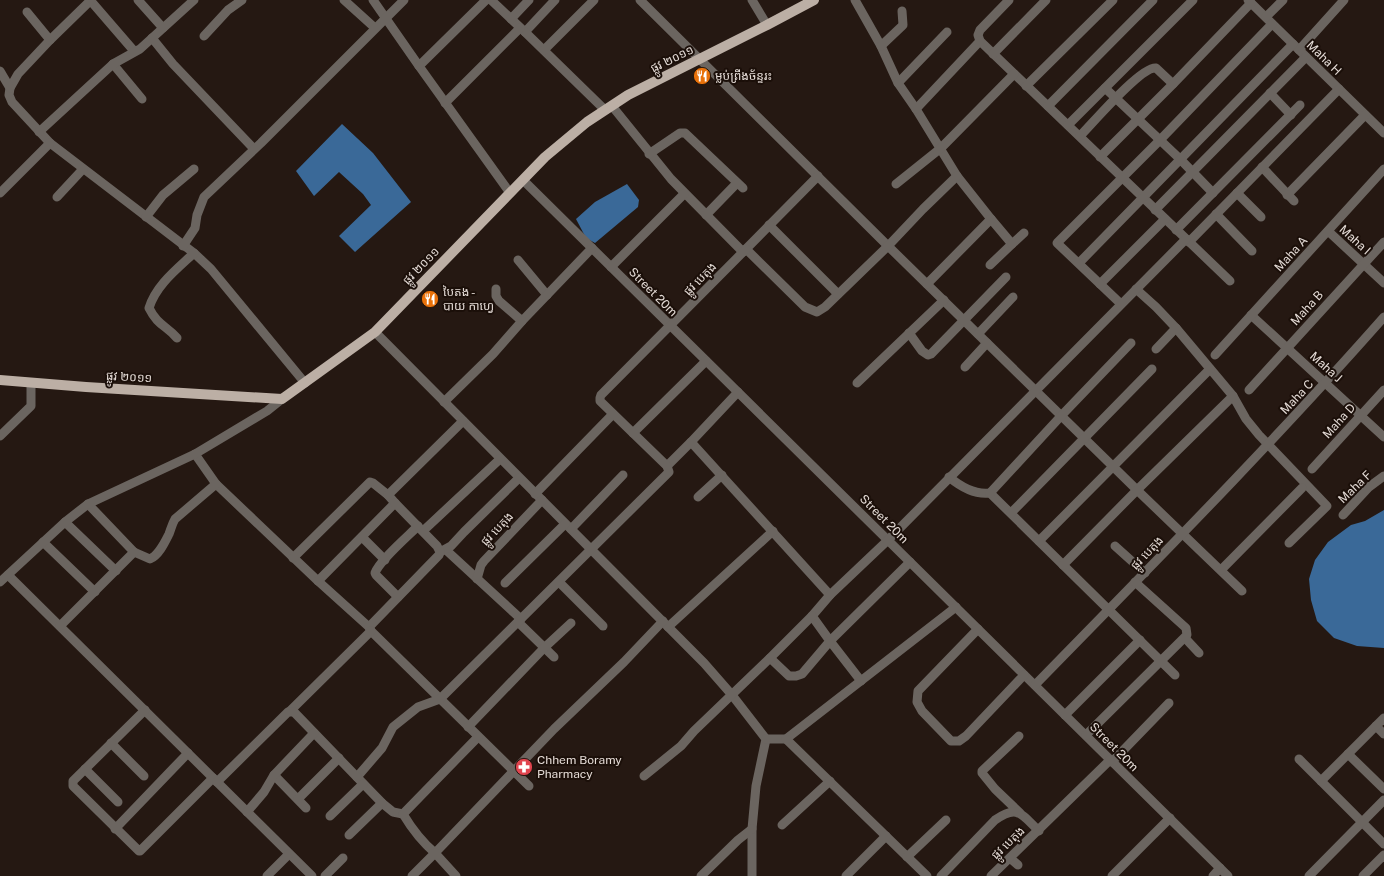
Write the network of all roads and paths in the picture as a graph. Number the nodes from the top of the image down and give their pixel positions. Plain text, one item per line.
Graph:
1 (90, 0) edge
2 (138, 0) edge
3 (194, 0) edge
4 (242, 0) edge
5 (344, 0) edge
6 (373, 0) edge
7 (404, 0) edge
8 (486, 0) edge
9 (491, 0) edge
10 (529, 0) edge
11 (555, 0) edge
12 (594, 0) edge
13 (640, 0) edge
14 (752, 0) edge
15 (814, 0) edge
16 (855, 0) edge
17 (1009, 0) edge
18 (1046, 0) edge
19 (1113, 0) edge
20 (1153, 0) edge
21 (1193, 0) edge
22 (1283, 0) edge
23 (1344, 0) edge
24 (1250, 2) edge
25 (902, 11) dead end
26 (27, 12) dead end
27 (385, 18) junction
28 (511, 19) junction
29 (1269, 20) junction
30 (768, 25) junction
31 (163, 28) junction
32 (375, 28) junction
33 (522, 30) junction
34 (947, 32) dead end
35 (204, 36) dead end
36 (152, 38) junction
37 (50, 40) junction
38 (980, 41) junction
39 (881, 46) junction
40 (1296, 47) junction
41 (544, 50) junction
42 (134, 51) junction
43 (993, 54) junction
44 (1306, 57) junction
45 (699, 60) junction
46 (113, 64) junction
47 (419, 66) junction
48 (0, 71) edge
49 (1014, 74) junction
50 (898, 83) junction
51 (1173, 84) junction
52 (1026, 86) junction
53 (10, 88) junction
54 (1105, 88) junction
55 (1339, 89) junction
56 (1270, 93) junction
57 (1116, 98) junction
58 (142, 99) dead end
59 (445, 103) junction
60 (1048, 106) junction
61 (1300, 106) dead end
62 (609, 108) junction
63 (916, 108) junction
64 (1291, 115) junction
65 (1365, 115) junction
66 (1138, 119) junction
67 (1068, 125) junction
68 (39, 132) junction
69 (1384, 133) edge
70 (1080, 136) junction
71 (1160, 140) junction
72 (50, 143) junction
73 (941, 148) junction
74 (254, 149) junction
75 (649, 154) junction
76 (1100, 157) junction
77 (1180, 159) junction
78 (1262, 167) junction
79 (83, 168) junction
80 (194, 169) dead end
81 (1384, 169) edge
82 (1193, 172) junction
83 (818, 176) junction
84 (957, 176) junction
85 (1122, 177) junction
86 (523, 180) junction
87 (896, 184) dead end
88 (0, 193) edge
89 (510, 193) junction
90 (1213, 193) junction
91 (1237, 193) junction
92 (684, 194) junction
93 (1287, 194) junction
94 (57, 197) dead end
95 (1143, 198) junction
96 (1294, 201) dead end
97 (1155, 210) junction
98 (1216, 214) junction
99 (706, 215) junction
100 (146, 217) junction
101 (1261, 217) dead end
102 (990, 219) junction
103 (1165, 219) junction
104 (769, 225) junction
105 (1176, 230) junction
106 (1328, 231) junction
107 (1024, 233) dead end
108 (1187, 240) junction
109 (1384, 242) edge
110 (1012, 244) junction
111 (183, 246) junction
112 (888, 246) junction
113 (592, 248) junction
114 (745, 251) junction
115 (1252, 251) dead end
116 (194, 254) junction
117 (518, 260) dead end
118 (1078, 263) junction
119 (1364, 264) junction
120 (990, 265) dead end
121 (611, 267) junction
122 (1006, 277) dead end
123 (1230, 281) dead end
124 (1384, 283) edge
125 (927, 284) junction
126 (1100, 284) junction
127 (496, 289) dead end
128 (1136, 289) junction
129 (838, 294) junction
130 (547, 295) junction
131 (1013, 297) dead end
132 (944, 300) junction
133 (1121, 304) junction
134 (1251, 315) junction
135 (1384, 317) edge
136 (964, 320) junction
137 (522, 321) junction
138 (671, 326) junction
139 (1176, 328) junction
140 (375, 332) junction
141 (909, 334) junction
142 (978, 334) junction
143 (177, 338) dead end
144 (988, 343) junction
145 (1132, 343) dead end
146 (1287, 348) junction
147 (1156, 349) dead end
148 (1215, 355) dead end
149 (706, 361) junction
150 (965, 367) dead end
151 (1152, 369) dead end
152 (1210, 369) junction
153 (0, 380) edge
154 (31, 383) junction
155 (305, 383) junction
156 (857, 383) dead end
157 (1326, 383) junction
158 (1036, 390) junction
159 (1249, 390) dead end
160 (1384, 390) edge
161 (738, 392) junction
162 (1233, 396) junction
163 (282, 399) junction
164 (444, 402) junction
165 (613, 414) junction
166 (1061, 416) junction
167 (1361, 416) junction
168 (463, 421) junction
169 (633, 433) junction
170 (0, 436) edge
171 (1384, 437) edge
172 (1084, 438) junction
173 (1272, 441) junction
174 (691, 442) junction
175 (195, 454) junction
176 (500, 459) junction
177 (666, 466) junction
178 (1112, 466) junction
179 (1312, 469) dead end
180 (722, 474) junction
181 (623, 476) dead end
182 (1384, 476) edge
183 (950, 477) junction
184 (519, 478) junction
185 (216, 484) junction
186 (1302, 488) dead end
187 (1137, 490) junction
188 (990, 493) junction
189 (388, 495) junction
190 (538, 497) junction
191 (698, 497) dead end
192 (395, 503) junction
193 (88, 504) junction
194 (1010, 513) junction
195 (1343, 515) dead end
196 (65, 522) junction
197 (568, 526) junction
198 (421, 529) junction
199 (773, 531) junction
200 (1182, 534) junction
201 (362, 537) junction
202 (888, 540) junction
203 (1039, 541) junction
204 (43, 542) junction
205 (1289, 543) dead end
206 (1115, 546) dead end
207 (592, 549) junction
208 (443, 551) junction
209 (134, 552) junction
210 (293, 558) junction
211 (385, 560) junction
212 (910, 562) junction
213 (1063, 565) junction
214 (1221, 570) junction
215 (116, 571) junction
216 (1145, 573) junction
217 (8, 574) junction
218 (477, 579) junction
219 (318, 581) junction
220 (0, 582) edge
221 (559, 582) junction
222 (1135, 582) junction
223 (505, 583) dead end
224 (1242, 591) dead end
225 (95, 592) junction
226 (830, 595) junction
227 (398, 597) junction
228 (956, 607) junction
229 (1109, 610) junction
230 (812, 616) junction
231 (519, 621) junction
232 (571, 623) dead end
233 (666, 624) junction
234 (60, 626) junction
235 (603, 626) dead end
236 (370, 629) junction
237 (978, 629) junction
238 (1185, 638) junction
239 (1140, 640) junction
240 (830, 642) junction
241 (544, 648) junction
242 (1199, 653) dead end
243 (554, 657) dead end
244 (770, 658) junction
245 (1160, 661) junction
246 (1024, 675) junction
247 (1175, 675) dead end
248 (861, 681) junction
249 (1035, 685) junction
250 (732, 695) junction
251 (440, 699) junction
252 (1169, 703) dead end
253 (145, 710) junction
254 (290, 711) junction
255 (1065, 715) junction
256 (1384, 718) edge
257 (1376, 726) junction
258 (468, 727) junction
259 (314, 733) junction
260 (1384, 734) edge
261 (1086, 735) junction
262 (1019, 736) dead end
263 (478, 737) junction
264 (766, 739) junction
265 (786, 739) junction
266 (111, 743) junction
267 (188, 753) junction
268 (1348, 754) junction
269 (339, 758) junction
270 (1300, 759) dead end
271 (1111, 761) junction
272 (85, 769) junction
273 (514, 772) junction
274 (274, 775) junction
275 (144, 776) dead end
276 (644, 776) dead end
277 (215, 780) junction
278 (360, 780) junction
279 (830, 781) junction
280 (1321, 781) junction
281 (529, 786) dead end
282 (1384, 789) edge
283 (298, 799) junction
284 (1384, 800) edge
285 (118, 802) dead end
286 (382, 803) junction
287 (306, 808) dead end
288 (247, 812) junction
289 (403, 814) junction
290 (1021, 814) junction
291 (330, 816) dead end
292 (1170, 818) junction
293 (946, 820) dead end
294 (1362, 822) junction
295 (782, 825) dead end
296 (115, 829) junction
297 (752, 829) junction
298 (1039, 831) junction
299 (349, 835) dead end
300 (886, 836) junction
301 (1384, 844) edge
302 (435, 853) junction
303 (289, 854) junction
304 (1384, 855) edge
305 (907, 857) junction
306 (344, 858) dead end
307 (1010, 858) junction
308 (1018, 865) dead end
309 (1220, 868) junction
310 (995, 875) edge
311 (267, 876) edge
312 (312, 876) edge
313 (325, 876) edge
314 (412, 876) edge
315 (456, 876) edge
316 (701, 876) edge
317 (752, 876) edge
318 (846, 876) edge
319 (927, 876) edge
320 (941, 876) edge
321 (1112, 876) edge
322 (1212, 876) edge
323 (1228, 876) edge
324 (1309, 876) edge
325 (1363, 876) edge

1 - 37 street
1 - 42 street
2 - 31 street
3 - 31 street
4 - 35 street
5 - 32 street
6 - 27 street
7 - 27 street
8 - 47 street
9 - 28 street
10 - 28 street
11 - 33 street
12 - 41 street
13 - 45 street
14 - 30 street
15 - 30 main road, ផ្លូវ ២០១១
16 - 39 street
17 - 38 street
18 - 43 street
19 - 52 street
20 - 60 street
21 - 54 street
22 - 29 street
23 - 40 street
24 - 29 street, Maha H
24 - 51 street
25 - 39 street
26 - 37 street
27 - 32 street
27 - 47 street
28 - 33 street
29 - 40 street, Maha H
29 - 71 street
30 - 45 main road, ផ្លូវ ២០១១
31 - 36 street
32 - 74 street
33 - 41 street
33 - 59 street
34 - 50 street
36 - 42 street
36 - 74 street
37 - 53 street
38 - 43 street
38 - 63 street
39 - 50 street
40 - 44 street, Maha H
40 - 77 street
41 - 62 street
42 - 46 street
43 - 49 street
44 - 55 street, Maha H
44 - 56 street
45 - 62 main road, ផ្លូវ ២០១១
45 - 83 street
46 - 58 street
46 - 68 street
47 - 59 street
48 - 53 street
49 - 52 street
49 - 73 street
50 - 63 street
51 - 57 street
51 - 66 street
52 - 60 street
53 - 68 street
54 - 57 street
54 - 67 street
55 - 65 street, Maha H
55 - 78 street
56 - 64 street
56 - 82 street
57 - 66 street
57 - 70 street
59 - 89 street
60 - 67 street
61 - 64 street
62 - 75 street
62 - 86 main road, ផ្លូវ ២០១១
63 - 73 street
64 - 90 street
65 - 69 street, Maha H
65 - 93 street
66 - 71 street
66 - 76 street
67 - 70 street
68 - 72 street
70 - 76 street
71 - 77 street
71 - 85 street
72 - 79 street
72 - 88 street
73 - 84 street
73 - 87 street
74 - 111 street
75 - 92 street
75 - 99 street
76 - 85 street
77 - 82 street
77 - 95 street
78 - 91 street
78 - 93 street
79 - 94 street
79 - 100 street
80 - 100 street
81 - 106 street, Maha A
82 - 90 street
82 - 97 street
83 - 104 street, ផ្លូវ បេតុង
83 - 112 street
84 - 102 street
84 - 112 street
85 - 95 street
85 - 118 street
86 - 89 main road, ផ្លូវ ២០១១
86 - 113 street, Street 20m
89 - 140 main road, ផ្លូវ ២០១១
90 - 105 street
91 - 98 street
91 - 101 street
92 - 99 street
92 - 121 street
93 - 96 street
95 - 97 street
95 - 118 street
97 - 103 street
98 - 108 street
98 - 115 street
99 - 114 street
100 - 111 street
102 - 110 street
102 - 125 street
103 - 105 street
103 - 126 street
104 - 114 street, ផ្លូវ បេតុង
104 - 129 street
105 - 108 street
106 - 119 street, Maha I
106 - 134 street, Maha A
107 - 110 street
108 - 123 street
108 - 128 street
109 - 119 street, Maha B
110 - 120 street
111 - 116 street
112 - 125 street
112 - 129 street
113 - 121 street, Street 20m
113 - 130 street
114 - 129 street
114 - 138 street, ផ្លូវ បេតុង
116 - 143 street
116 - 155 street
117 - 130 street
118 - 126 street
119 - 124 street, Maha I
119 - 146 street, Maha B
121 - 138 street, Street 20m
122 - 136 street
125 - 132 street
126 - 133 street
127 - 137 street
128 - 133 street
128 - 139 street
130 - 137 street
131 - 142 street
132 - 136 street
132 - 141 street
133 - 158 street
134 - 146 street, Maha J
134 - 148 street, Maha A
135 - 157 street, Maha C
136 - 141 street
136 - 142 street
137 - 164 street
138 - 149 street, Street 20m
138 - 165 street, ផ្លូវ បេតុង
139 - 147 street
139 - 152 street
140 - 155 main road, ផ្លូវ ២០១១
140 - 164 street
141 - 156 street
142 - 144 street
144 - 150 street
144 - 158 street
145 - 166 street
146 - 157 street, Maha J
146 - 159 street, Maha B
149 - 161 street, Street 20m
149 - 169 street
151 - 172 street
152 - 162 street
152 - 178 street
153 - 154 main road, ផ្លូវ ២០១១
154 - 163 main road, ផ្លូវ ២០១១
154 - 170 street
155 - 163 main road, ផ្លូវ ២០១១
157 - 167 street, Maha J
157 - 173 street, Maha C
158 - 166 street
158 - 183 street
160 - 167 street, Maha D
161 - 174 street
161 - 202 street, Street 20m
162 - 173 street
162 - 187 street
163 - 175 street
164 - 168 street
165 - 169 street
165 - 190 street, ផ្លូវ បេតុង
166 - 172 street
166 - 188 street
167 - 171 street, Maha J
167 - 179 street, Maha D
168 - 176 street
168 - 189 street
169 - 177 street
172 - 178 street
172 - 194 street
173 - 200 street, ផ្លូវ បេតុង
173 - 205 street
174 - 177 street
174 - 180 street
175 - 185 street
175 - 193 street
176 - 184 street
176 - 198 street
177 - 207 street
178 - 187 street
178 - 203 street
180 - 191 street
180 - 199 street
181 - 197 street
182 - 195 street, Maha F
183 - 188 street
183 - 202 street
184 - 190 street
184 - 208 street
185 - 209 street
185 - 210 street
186 - 214 street
187 - 200 street
187 - 213 street
188 - 194 street
189 - 192 street
189 - 210 street
190 - 197 street
190 - 218 street, ផ្លូវ បេតុង
192 - 198 street
192 - 201 street
193 - 196 street
193 - 209 street
194 - 203 street
196 - 204 street
196 - 215 street
197 - 207 street
197 - 223 street
198 - 208 street
198 - 211 street
199 - 226 street
199 - 233 street
200 - 214 street
200 - 216 street, ផ្លូវ បេតុង
201 - 211 street
201 - 219 street
202 - 212 street, Street 20m
202 - 226 street
203 - 213 street
204 - 217 street
204 - 225 street
206 - 216 street
207 - 221 street
207 - 233 street
208 - 218 street
208 - 227 street
209 - 215 street
210 - 219 street
211 - 227 street
212 - 228 street, Street 20m
212 - 240 street
213 - 229 street
214 - 224 street
215 - 225 street
216 - 222 street, ផ្លូវ បេតុង
217 - 220 street
217 - 234 street
218 - 231 street
219 - 236 street
221 - 231 street
221 - 235 street
222 - 229 street, ផ្លូវ បេតុង
222 - 238 street
225 - 234 street
226 - 230 street
227 - 236 street
228 - 237 street, Street 20m
228 - 248 street
229 - 239 street
229 - 249 street, ផ្លូវ បេតុង
230 - 240 street
230 - 244 street
231 - 241 street
231 - 251 street
232 - 241 street
233 - 250 street
233 - 273 street
234 - 253 street
236 - 251 street
236 - 254 street
237 - 246 street, Street 20m
237 - 246 street
238 - 242 street
238 - 245 street
239 - 245 street
239 - 255 street
240 - 244 street
240 - 248 street
241 - 243 street
241 - 258 street
244 - 250 street
245 - 247 street
245 - 261 street
246 - 249 street, Street 20m
248 - 265 street
249 - 255 street, Street 20m
250 - 264 street
250 - 276 street
251 - 258 street
251 - 278 street
252 - 271 street, ផ្លូវ បេតុង
253 - 266 street
253 - 267 street
254 - 259 street
254 - 277 street
255 - 261 street, Street 20m
256 - 257 street
257 - 260 street
257 - 268 street
258 - 263 street
259 - 269 street
259 - 274 street
261 - 271 street, Street 20m
262 - 290 street
263 - 273 street
263 - 289 street
264 - 265 street
264 - 297 street
265 - 279 street
266 - 272 street
266 - 275 street
267 - 277 street
267 - 296 street
268 - 280 street
268 - 282 street
269 - 278 street
269 - 283 street
270 - 280 street
271 - 292 street, Street 20m
271 - 298 street, ផ្លូវ បេតុង
272 - 285 street
272 - 296 street
273 - 281 street
273 - 302 street
274 - 283 street
274 - 288 street
277 - 288 street
277 - 296 street
278 - 286 street
278 - 291 street
279 - 295 street
279 - 300 street
280 - 294 street
283 - 287 street
284 - 294 street
286 - 289 street
286 - 299 street
288 - 303 street
289 - 302 street
290 - 298 street
290 - 320 street
292 - 309 street, Street 20m
292 - 321 street
293 - 305 street
294 - 301 street
294 - 324 street
297 - 316 street
297 - 317 street
298 - 307 street, ផ្លូវ បេតុង
300 - 305 street
300 - 318 street
302 - 314 street
302 - 315 street
303 - 311 street
303 - 312 street
304 - 325 street
305 - 319 street
306 - 313 street
307 - 308 street
307 - 310 street, ផ្លូវ បេតុង
309 - 322 street
309 - 323 street, Street 20m

